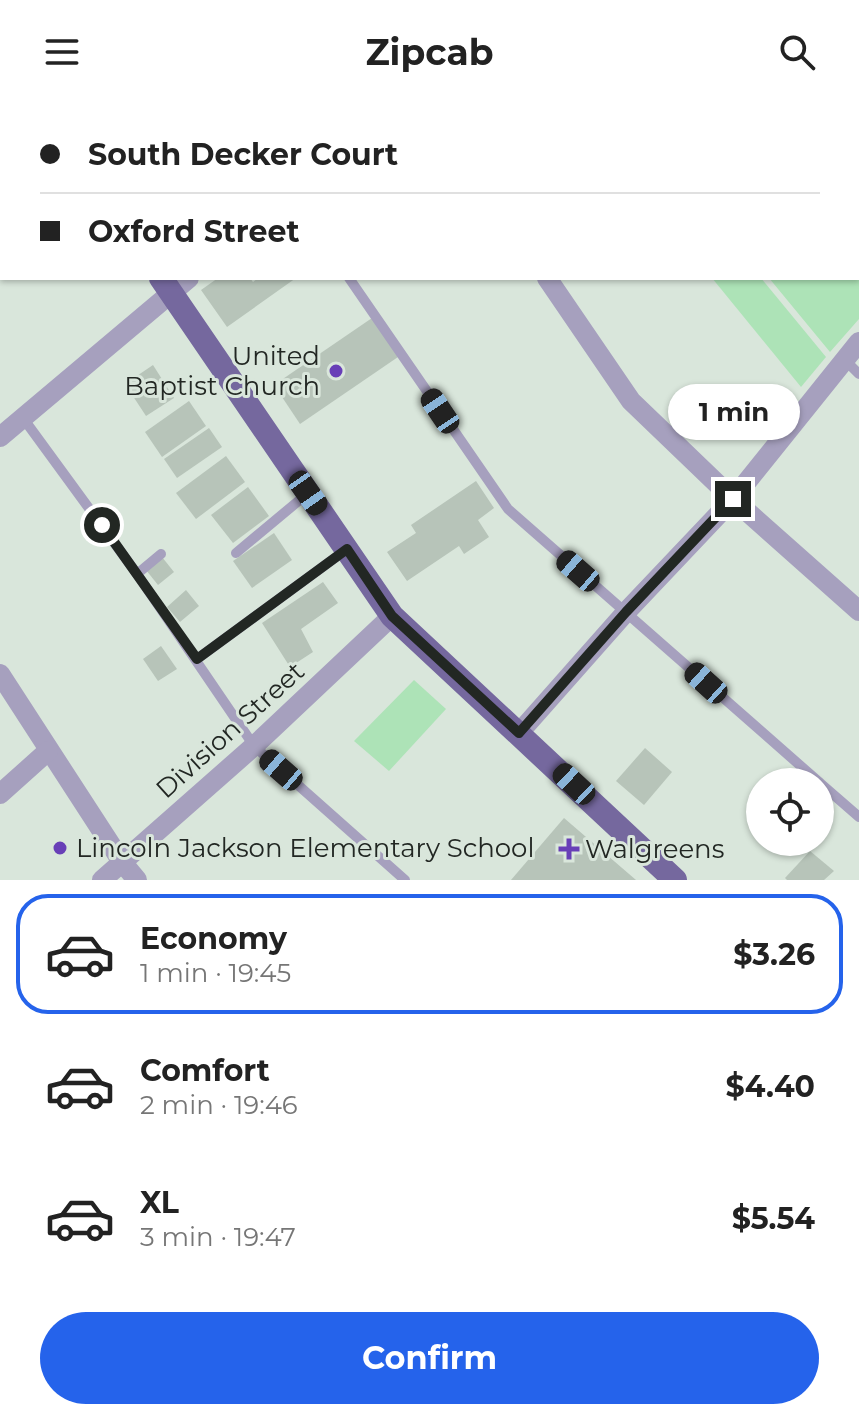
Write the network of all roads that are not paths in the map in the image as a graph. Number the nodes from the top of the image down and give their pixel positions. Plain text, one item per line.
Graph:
1 (350, 280) edge
2 (548, 280) edge
3 (173, 282) edge
4 (859, 342) edge
5 (844, 359) junction
6 (859, 374) edge
7 (23, 418) junction
8 (0, 437) edge
9 (308, 493) junction
10 (733, 499) junction
11 (347, 549) junction
12 (236, 553) dead end
13 (161, 554) dead end
14 (137, 574) junction
15 (859, 611) edge
16 (626, 612) junction
17 (392, 616) junction
18 (197, 659) junction
19 (0, 674) edge
20 (519, 733) junction
21 (254, 746) junction
22 (48, 751) junction
23 (804, 768) edge
24 (0, 794) edge
25 (834, 795) edge
26 (859, 817) edge
27 (122, 862) junction
28 (102, 880) edge
29 (137, 880) edge
30 (405, 880) edge
31 (675, 880) edge

1 - 16 lane
2 - 10 street
3 - 7 street
3 - 9 main road
4 - 5 street
5 - 6 lane
5 - 10 street
7 - 8 street
7 - 14 lane
9 - 11 main road
9 - 12 lane
10 - 15 street
10 - 16 street
11 - 17 main road
11 - 18 lane
13 - 14 lane
14 - 18 lane
16 - 20 street
16 - 23 lane
17 - 20 main road
17 - 21 street, Division Street
18 - 21 lane
19 - 22 street
20 - 31 main road
21 - 27 street, Division Street
21 - 30 lane
22 - 24 street
22 - 27 street
25 - 26 lane
27 - 28 street, Division Street
27 - 29 street

